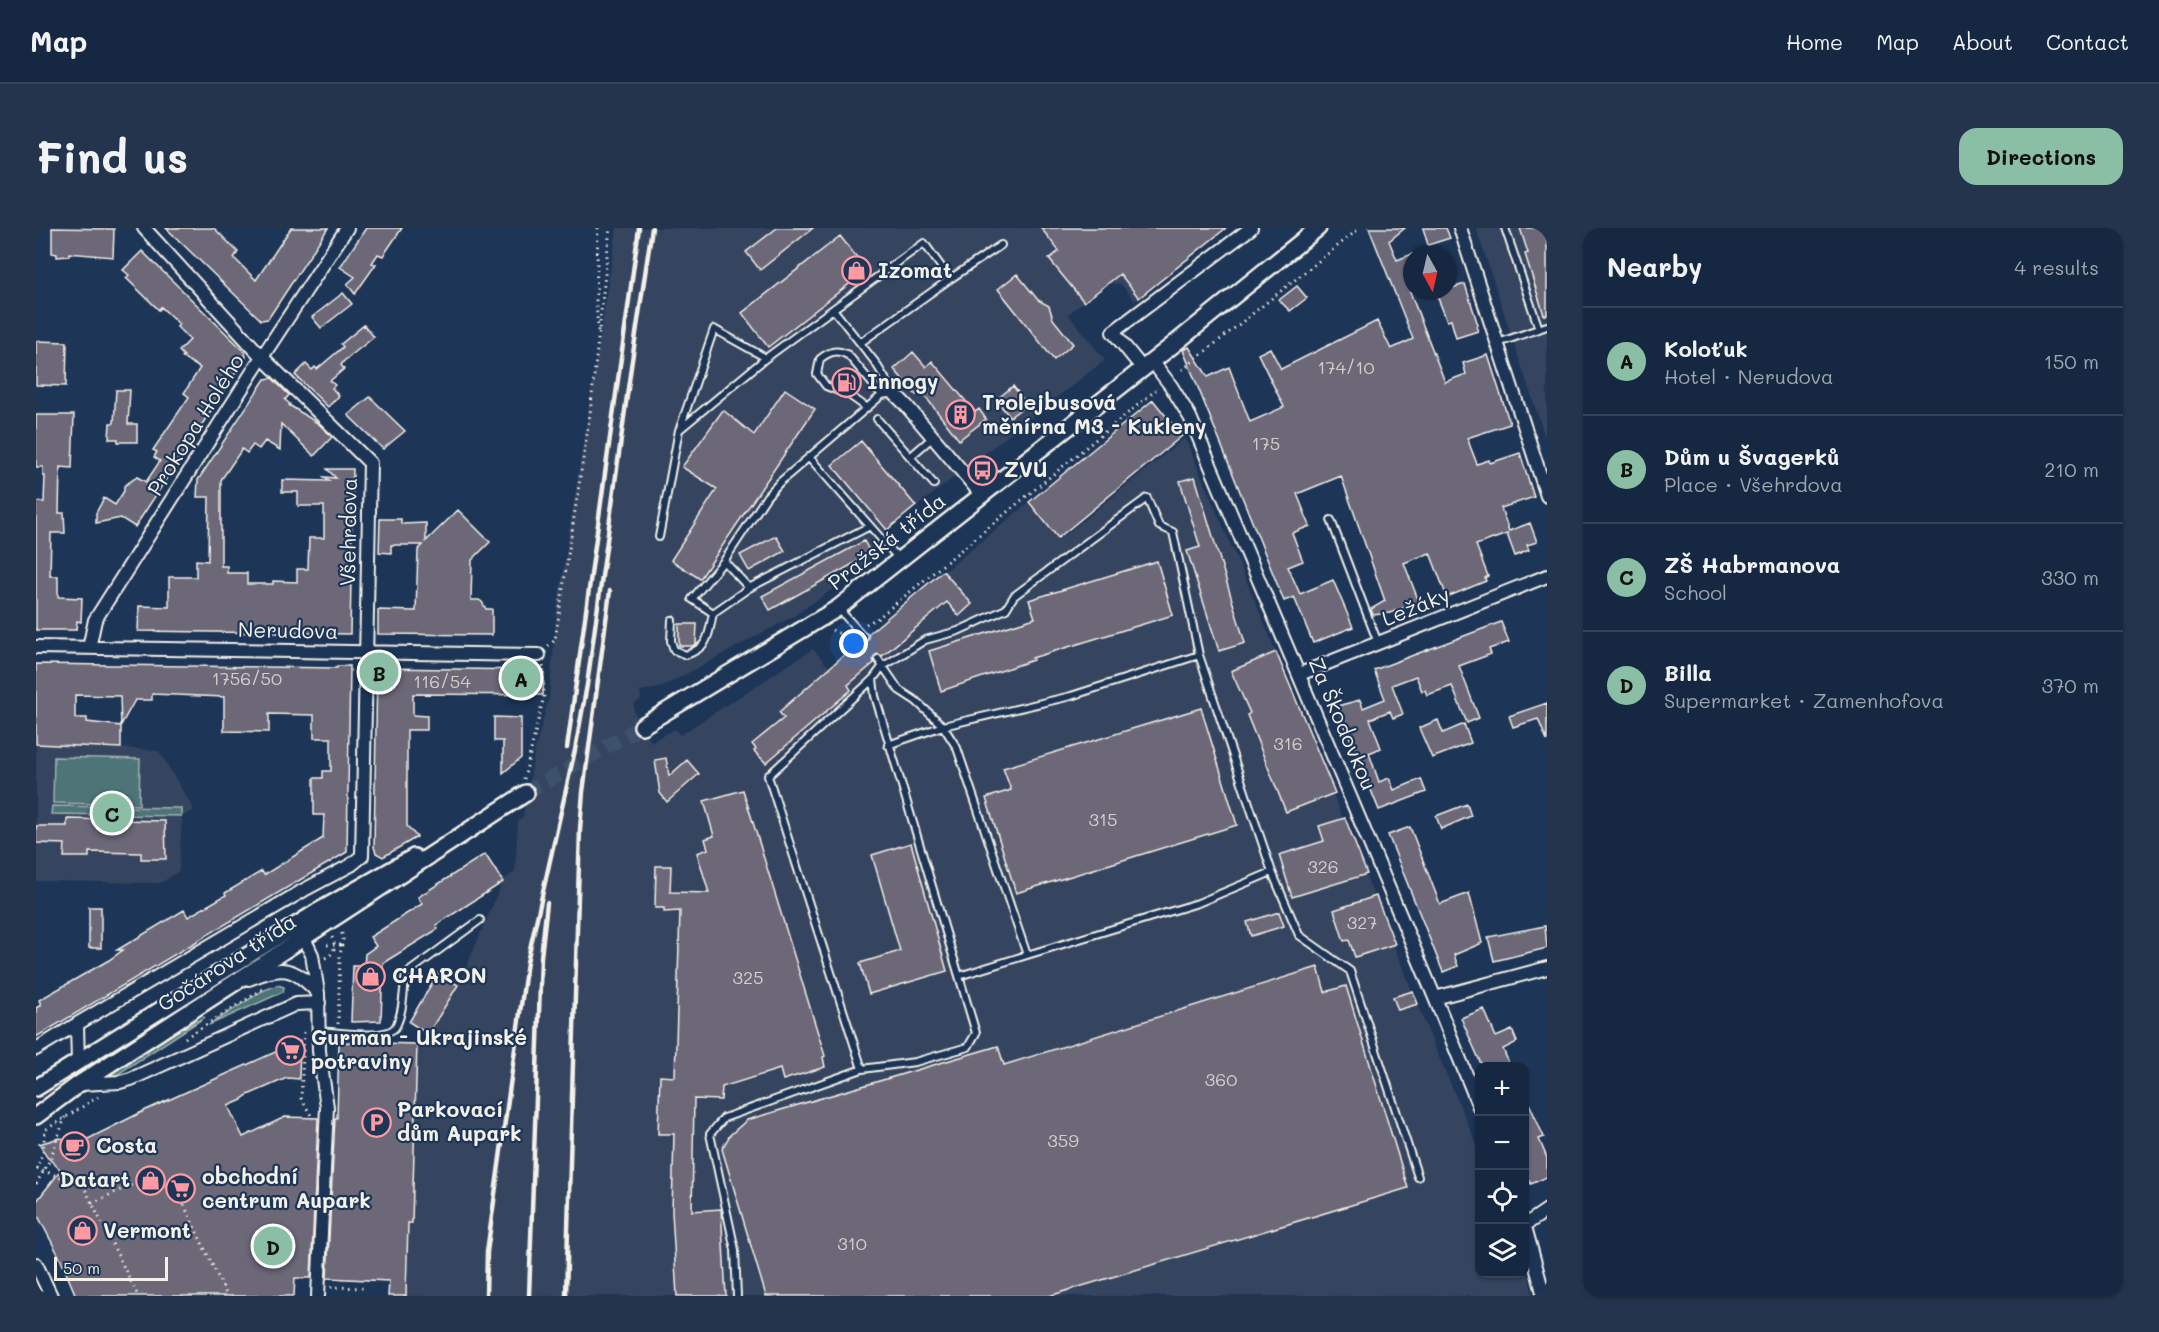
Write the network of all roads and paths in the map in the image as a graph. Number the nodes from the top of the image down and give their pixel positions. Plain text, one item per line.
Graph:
1 (144, 228) edge
2 (347, 228) edge
3 (598, 228) edge
4 (610, 228) edge
5 (1251, 228) edge
6 (1318, 228) edge
7 (1360, 228) edge
8 (1460, 228) edge
9 (1505, 228) edge
10 (1002, 245) dead end
11 (950, 279) junction
12 (832, 309) junction
13 (1547, 326) edge
14 (1539, 329) junction
15 (598, 341) junction
16 (1498, 343) junction
17 (860, 344) junction
18 (262, 357) junction
19 (766, 358) junction
20 (1148, 365) junction
21 (1182, 369) dead end
22 (1156, 390) dead end
23 (888, 394) junction
24 (866, 407) junction
25 (877, 419) dead end
26 (679, 430) junction
27 (933, 437) junction
28 (809, 457) junction
29 (910, 457) junction
30 (933, 484) dead end
31 (982, 495) junction
32 (1547, 496) edge
33 (1331, 520) dead end
34 (870, 526) junction
35 (659, 537) dead end
36 (900, 560) junction
37 (723, 561) junction
38 (1547, 576) edge
39 (749, 588) junction
40 (838, 608) junction
41 (713, 613) junction
42 (672, 620) dead end
43 (857, 629) junction
44 (828, 631) dead end
45 (864, 637) dead end
46 (555, 640) dead end
47 (1378, 643) junction
48 (36, 647) edge
49 (88, 648) junction
50 (366, 652) junction
51 (539, 655) joint
52 (1199, 655) junction
53 (878, 659) dead end
54 (882, 667) junction
55 (1300, 674) junction
56 (873, 679) junction
57 (642, 726) tunnel mouth
58 (943, 726) junction
59 (888, 745) junction
60 (525, 789) joint
61 (442, 846) junction
62 (363, 856) joint
63 (1272, 872) junction
64 (480, 920) dead end
65 (340, 927) dead end
66 (328, 929) dead end
67 (275, 937) junction
68 (304, 938) junction
69 (326, 940) dead end
70 (327, 945) junction
71 (335, 945) junction
72 (343, 945) junction
73 (325, 950) dead end
74 (1027, 955) junction
75 (322, 960) dead end
76 (1547, 968) edge
77 (959, 976) junction
78 (230, 987) junction
79 (319, 998) junction
80 (1435, 998) junction
81 (77, 1024) junction
82 (304, 1030) dead end
83 (319, 1031) junction
84 (338, 1032) junction
85 (36, 1049) edge
86 (78, 1063) junction
87 (862, 1069) junction
88 (79, 1084) junction
89 (36, 1088) edge
90 (1475, 1099) edge
91 (65, 1114) dead end
92 (36, 1116) edge
93 (314, 1121) dead end
94 (56, 1122) dead end
95 (36, 1169) edge
96 (44, 1172) junction
97 (1418, 1177) dead end
98 (36, 1184) edge
99 (92, 1203) junction
100 (1547, 1210) edge
101 (1529, 1221) edge
102 (1529, 1239) edge
103 (36, 1264) edge
104 (367, 1288) dead end
105 (319, 1291) edge
106 (51, 1296) edge
107 (138, 1296) edge
108 (227, 1296) edge
109 (736, 1296) edge
110 (1544, 1296) edge

1 - 18 street, Všehrdova
2 - 18 street, Prokopa Holého
3 - 15 path
4 - 15 path
5 - 20 street
6 - 20 street, Pražská třída
7 - 21 path
8 - 16 street
9 - 14 lane
10 - 11 lane
11 - 12 lane
11 - 17 lane
12 - 17 lane
12 - 19 lane
13 - 14 lane
14 - 16 lane
15 - 46 path
16 - 32 street
17 - 23 lane
18 - 49 street, Prokopa Holého
18 - 50 street, Všehrdova
19 - 26 lane
19 - 26 lane
20 - 31 street, Pražská třída
20 - 55 street, Za Škodovkou
22 - 43 path
23 - 24 lane
23 - 24 lane
23 - 27 street
24 - 28 lane
25 - 29 lane
26 - 35 lane
27 - 29 lane
27 - 31 street
28 - 34 lane
28 - 37 lane
29 - 30 lane
31 - 36 street, Pražská třída
33 - 47 lane
34 - 36 lane
34 - 39 lane
36 - 40 street, Pražská třída
37 - 39 lane
37 - 41 lane
38 - 47 street, Ležáky
39 - 41 lane
40 - 43 lane
40 - 57 street, Pražská třída
41 - 42 lane
43 - 44 path
43 - 45 lane
47 - 55 street, Ležáky
48 - 49 street, Nerudova
49 - 50 street, Nerudova
50 - 51 street, Nerudova
50 - 62 street, Všehrdova
51 - 60 path
52 - 54 lane
52 - 58 lane
52 - 63 lane
53 - 54 lane
54 - 56 lane
54 - 58 lane
55 - 80 street, Za Škodovkou
56 - 59 lane
56 - 87 lane
58 - 59 lane
58 - 74 lane
59 - 77 lane
60 - 61 street, Gočárova třída
61 - 67 street, Gočárova třída
61 - 68 street, Gočárova třída
62 - 81 street, Gočárova třída
63 - 74 lane
63 - 97 lane
64 - 84 lane
65 - 72 path
66 - 71 path
67 - 68 street
67 - 86 street, Gočárova třída
68 - 78 street, Gočárova třída
68 - 79 street
69 - 70 path
70 - 71 path
70 - 73 path
71 - 72 path
71 - 75 path
72 - 84 path
74 - 77 lane
76 - 80 street
77 - 87 lane
78 - 79 street
78 - 88 street, Gočárova třída
79 - 83 street
79 - 88 street
80 - 90 street, Za Škodovkou
81 - 85 street, Gočárova třída
81 - 86 street
82 - 93 path
83 - 84 lane
83 - 105 street
86 - 89 street, Gočárova třída
87 - 109 lane
88 - 92 street, Gočárova třída
91 - 96 path
94 - 95 path
95 - 96 path
96 - 98 path
96 - 99 path
99 - 107 path
99 - 108 path
100 - 101 street
102 - 110 street
103 - 106 street
104 - 105 path

